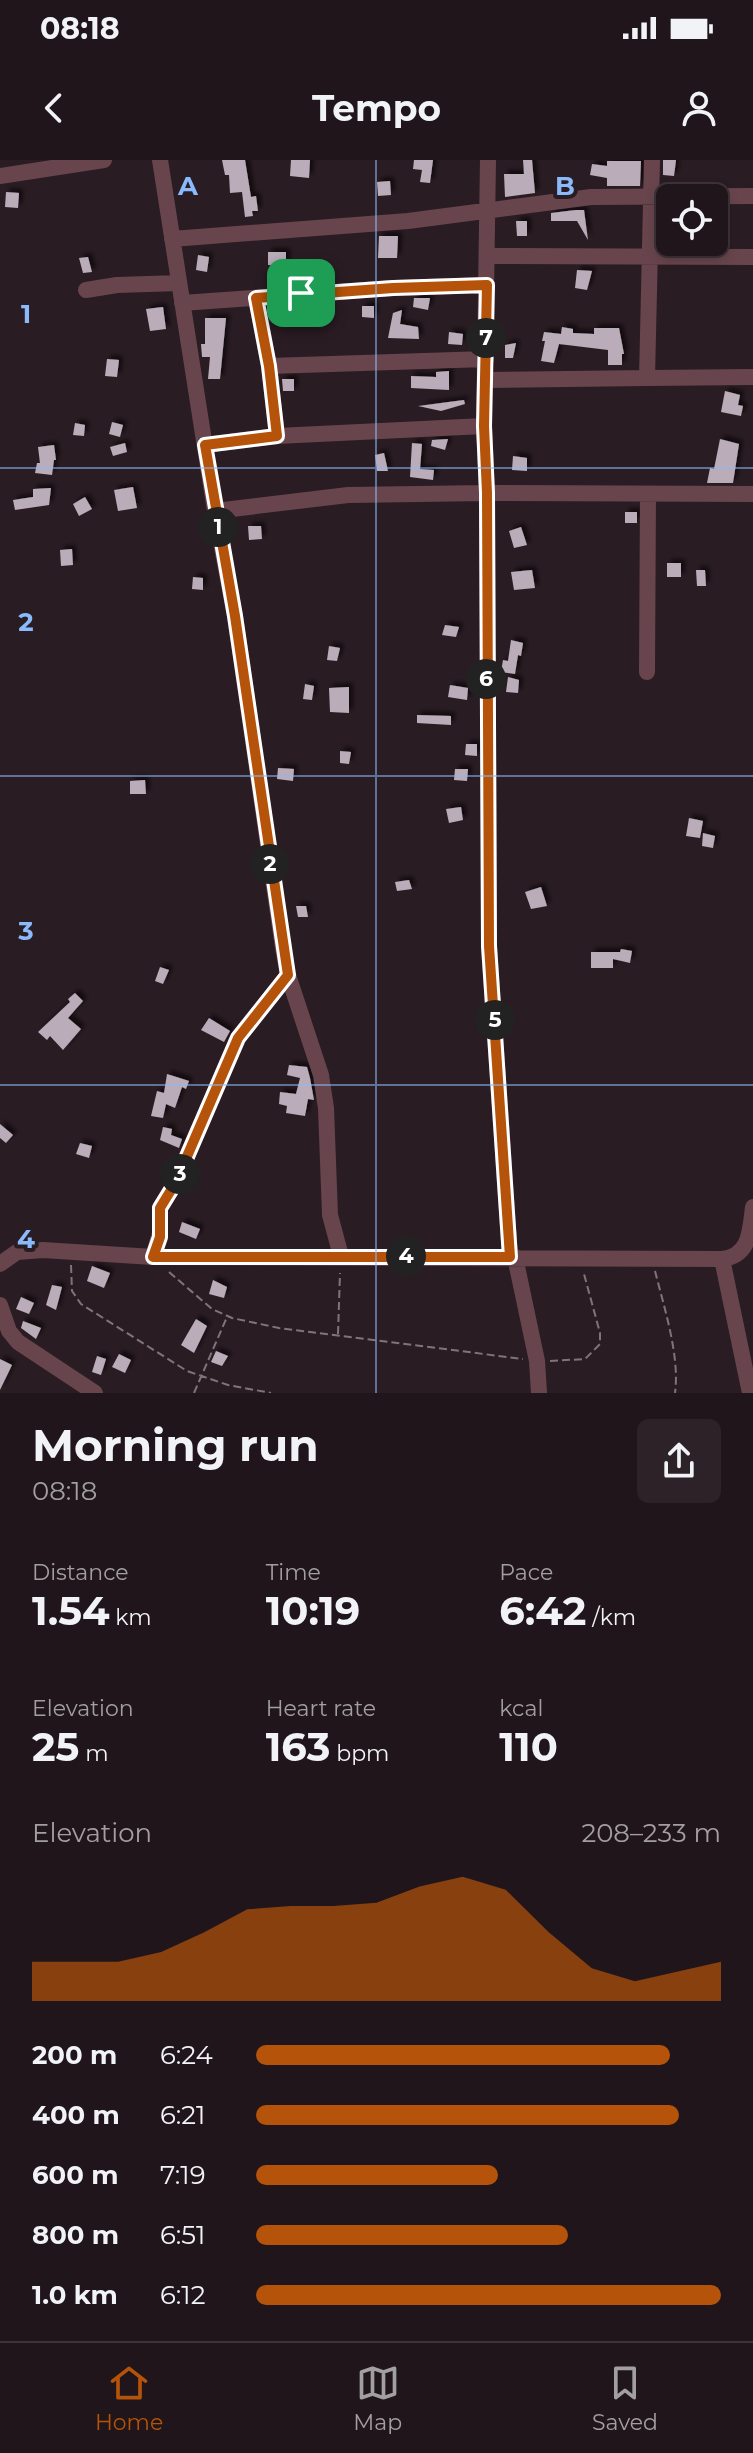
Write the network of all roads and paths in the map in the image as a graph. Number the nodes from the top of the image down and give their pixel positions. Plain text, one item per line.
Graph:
1 (104, 160) edge
2 (160, 160) edge
3 (488, 160) edge
4 (652, 160) edge
5 (0, 176) edge
6 (753, 196) edge
7 (651, 197) junction
8 (488, 209) junction
9 (172, 239) junction
10 (487, 256) junction
11 (649, 257) junction
12 (753, 257) edge
13 (179, 283) junction
14 (487, 285) junction
15 (86, 290) dead end
16 (256, 298) junction
17 (182, 303) junction
18 (486, 359) junction
19 (269, 366) junction
20 (753, 377) edge
21 (647, 378) junction
22 (486, 380) junction
23 (484, 426) junction
24 (277, 436) junction
25 (205, 445) junction
26 (487, 493) junction
27 (648, 494) junction
28 (753, 494) edge
29 (215, 511) junction
30 (647, 672) dead end
31 (288, 975) junction
32 (753, 1207) edge
33 (70, 1252) junction
34 (341, 1256) junction
35 (153, 1257) junction
36 (512, 1257) junction
37 (580, 1257) junction
38 (652, 1258) junction
39 (722, 1259) junction
40 (0, 1264) edge
41 (0, 1305) edge
42 (228, 1316) junction
43 (338, 1335) junction
44 (537, 1361) junction
45 (202, 1376) junction
46 (95, 1393) edge
47 (194, 1393) edge
48 (271, 1393) edge
49 (539, 1393) edge
50 (675, 1393) edge
51 (750, 1393) edge

1 - 5 street
2 - 9 street
3 - 8 street
4 - 7 street
6 - 7 street
7 - 8 street
7 - 11 street
8 - 9 street
8 - 10 street
9 - 13 street
10 - 11 street
10 - 14 street
11 - 12 street
11 - 21 street
13 - 15 street
13 - 17 street
14 - 16 street
14 - 18 street
16 - 17 street
16 - 19 street
17 - 25 street
18 - 19 street
18 - 22 street
19 - 24 street
20 - 21 street
21 - 22 street
22 - 23 street
23 - 24 street
23 - 26 street
24 - 25 street
25 - 29 street
26 - 27 street
26 - 29 street
26 - 36 street
27 - 28 street
27 - 30 street
29 - 31 street
31 - 34 street
31 - 35 street
32 - 39 street
33 - 35 street
33 - 40 street
33 - 45 path
34 - 35 street
34 - 36 street
34 - 43 path
35 - 42 path
36 - 37 street
36 - 44 street
37 - 38 street
37 - 44 path
38 - 39 street
38 - 50 path
39 - 51 street
41 - 46 street
42 - 43 path
42 - 45 path
43 - 44 path
44 - 49 street
45 - 47 path
45 - 48 path

